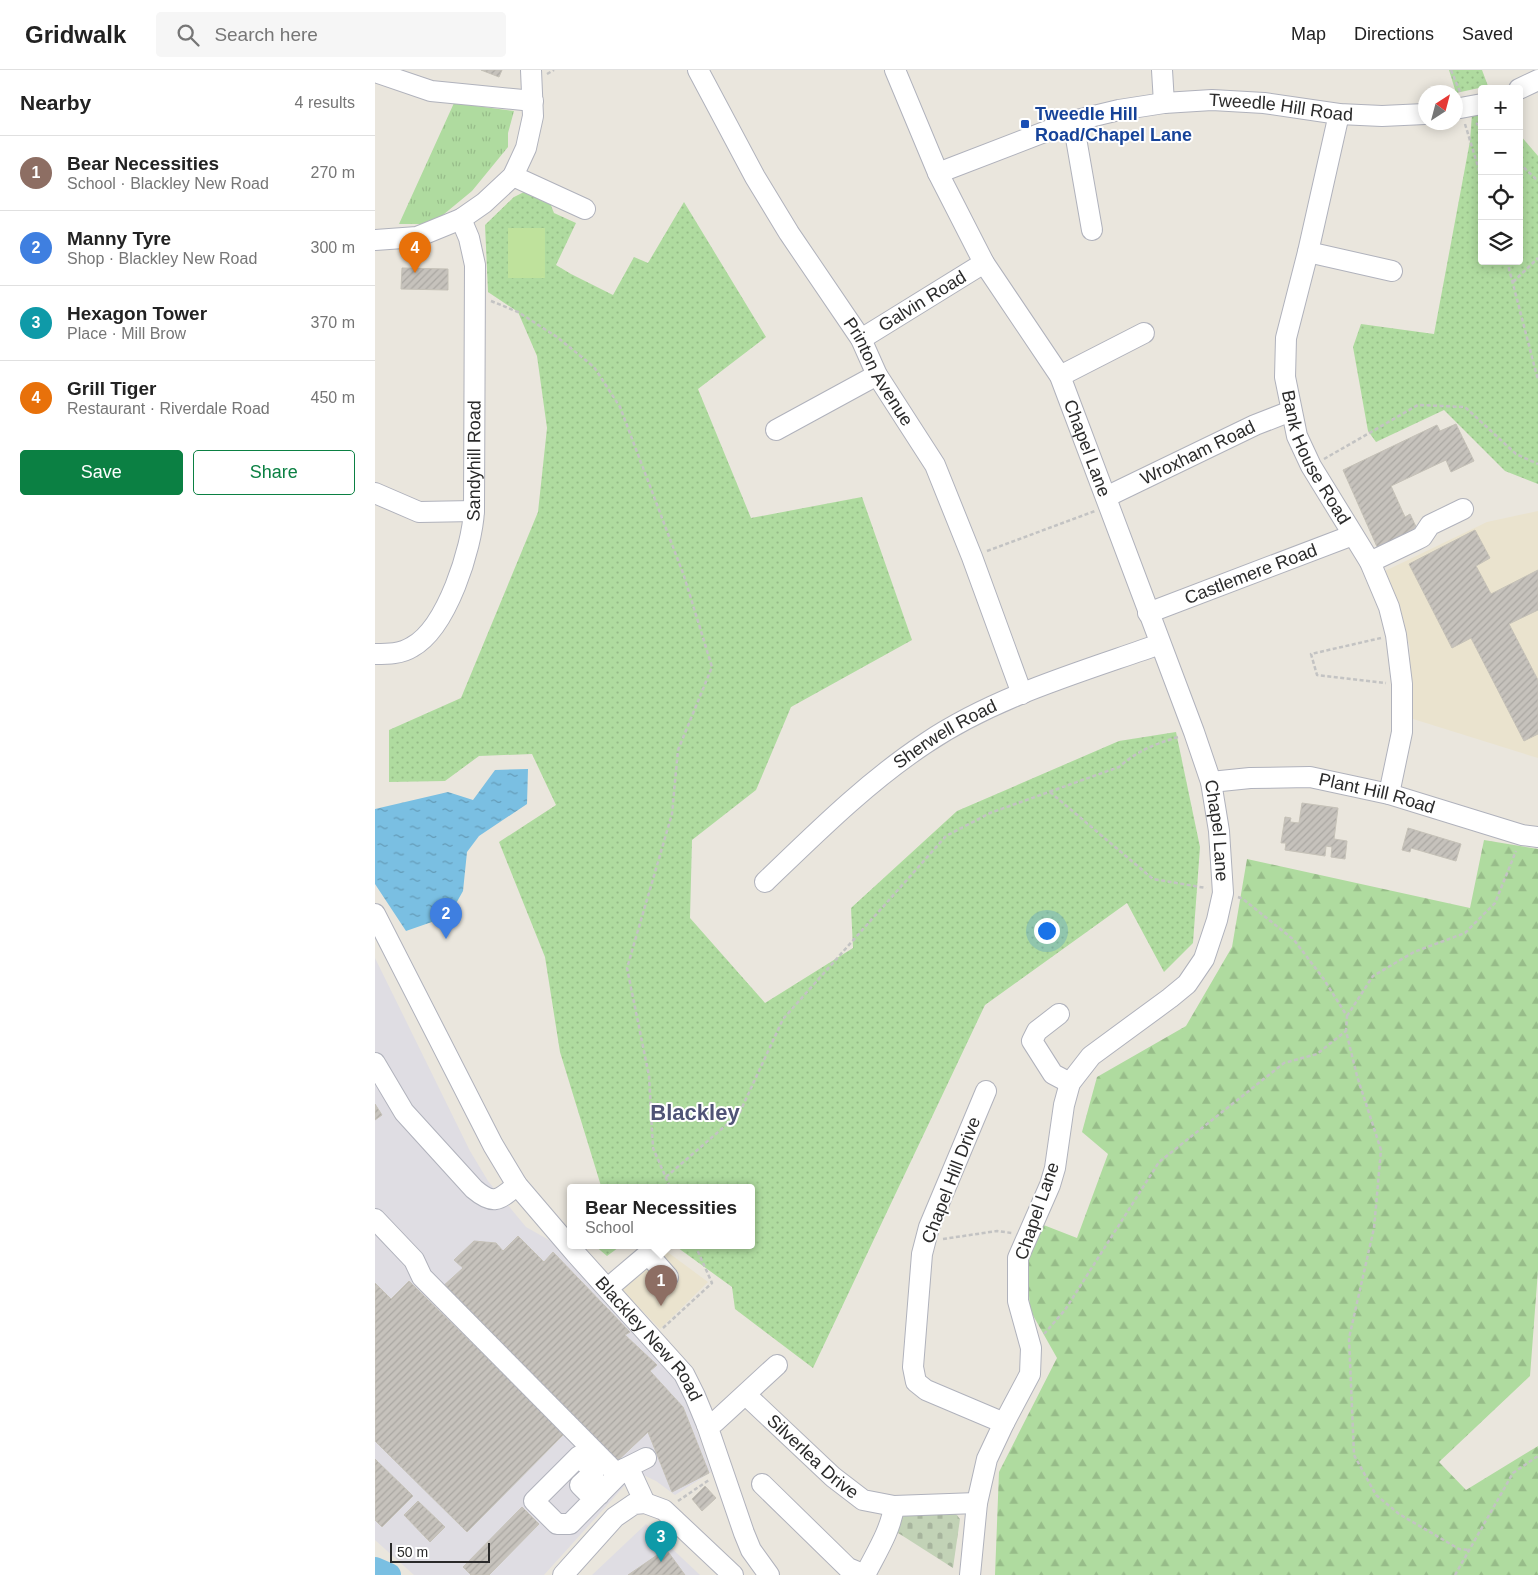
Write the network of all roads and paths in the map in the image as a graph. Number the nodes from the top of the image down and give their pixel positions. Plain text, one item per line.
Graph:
1 (531, 70) edge
2 (698, 70) edge
3 (895, 70) edge
4 (1162, 70) edge
5 (1451, 70) edge
6 (375, 72) edge
7 (1538, 80) edge
8 (1523, 87) edge
9 (533, 101) junction
10 (1164, 103) junction
11 (1466, 107) edge
12 (1339, 114) junction
13 (1418, 114) edge
14 (1073, 121) junction
15 (1523, 167) edge
16 (938, 173) junction
17 (1481, 175) edge
18 (513, 176) junction
19 (1538, 179) edge
20 (585, 209) dead end
21 (461, 219) junction
22 (1092, 230) dead end
23 (375, 240) edge
24 (1308, 252) junction
25 (1538, 258) edge
26 (984, 263) junction
27 (1508, 265) edge
28 (1392, 271) dead end
29 (1513, 282) junction
30 (475, 294) junction
31 (1143, 333) dead end
32 (861, 339) junction
33 (877, 374) junction
34 (1059, 376) junction
35 (1538, 380) edge
36 (1291, 411) junction
37 (775, 430) dead end
38 (1538, 464) edge
39 (1311, 466) junction
40 (375, 492) edge
41 (1107, 502) junction
42 (1463, 509) dead end
43 (474, 511) junction
44 (1353, 535) junction
45 (972, 557) junction
46 (1370, 562) junction
47 (1148, 614) junction
48 (1396, 635) junction
49 (1160, 644) junction
50 (375, 654) edge
51 (1402, 684) junction
52 (1021, 694) junction
53 (1194, 732) junction
54 (1211, 782) junction
55 (1050, 792) junction
56 (1389, 794) junction
57 (1530, 836) edge
58 (765, 882) dead end
59 (1223, 893) junction
60 (375, 914) edge
61 (1059, 1014) dead end
62 (1347, 1016) junction
63 (1346, 1031) junction
64 (375, 1063) edge
65 (1070, 1083) junction
66 (986, 1091) dead end
67 (666, 1177) junction
68 (669, 1184) edge
69 (517, 1185) junction
70 (375, 1219) edge
71 (1025, 1238) junction
72 (567, 1243) edge
73 (572, 1249) edge
74 (697, 1249) edge
75 (922, 1254) junction
76 (668, 1277) dead end
77 (608, 1288) junction
78 (653, 1338) junction
79 (1031, 1348) junction
80 (777, 1365) dead end
81 (746, 1395) junction
82 (1004, 1424) junction
83 (707, 1425) junction
84 (1538, 1456) edge
85 (646, 1458) dead end
86 (721, 1471) junction
87 (621, 1472) junction
88 (762, 1484) dead end
89 (599, 1494) junction
90 (977, 1503) junction
91 (639, 1504) junction
92 (894, 1506) junction
93 (664, 1510) junction
94 (1470, 1550) junction
95 (563, 1575) edge
96 (733, 1575) edge
97 (769, 1575) edge
98 (865, 1575) edge
99 (970, 1575) edge
100 (1455, 1575) edge

1 - 9 street
2 - 32 street, Printon Avenue
3 - 16 street, Chapel Lane
4 - 10 street
5 - 11 path
6 - 9 street
7 - 8 street
9 - 18 street
10 - 12 street, Tweedle Hill Road
10 - 14 street, Tweedle Hill Road
11 - 17 path
12 - 13 street, Tweedle Hill Road
12 - 24 street, Bank House Road
14 - 16 street, Tweedle Hill Road
14 - 22 street
15 - 19 path
16 - 26 street, Chapel Lane
18 - 20 street
18 - 21 street
21 - 23 street
21 - 30 street, Sandyhill Road
24 - 28 street
24 - 36 street, Bank House Road
25 - 29 path
26 - 32 street, Galvin Road
26 - 34 street, Chapel Lane
27 - 29 path
29 - 35 path
30 - 43 street, Sandyhill Road
30 - 67 path
31 - 34 street
32 - 33 street, Printon Avenue
33 - 37 street
33 - 45 street, Printon Avenue
34 - 41 street, Chapel Lane
36 - 39 street, Bank House Road
36 - 41 street, Wroxham Road
38 - 39 path
39 - 44 street, Bank House Road
40 - 43 street
41 - 45 path
41 - 47 street, Chapel Lane
42 - 46 street
43 - 50 street, Sandyhill Road
44 - 46 street, Bank House Road
44 - 47 street, Castlemere Road
45 - 52 street, Printon Avenue
46 - 48 street, Bank House Road
47 - 49 street, Chapel Lane
48 - 51 street, Bank House Road
48 - 51 path
49 - 52 street, Sherwell Road
49 - 53 street, Chapel Lane
51 - 56 street, Bank House Road
52 - 58 street, Sherwell Road
53 - 54 street, Chapel Lane
53 - 55 path
54 - 56 street, Plant Hill Road
54 - 59 street, Chapel Lane
55 - 59 path
55 - 67 path
56 - 57 street, Plant Hill Road
57 - 62 path
59 - 62 path
59 - 65 street, Chapel Lane
60 - 69 street, Blackley New Road
61 - 65 street
62 - 63 path
63 - 79 path
63 - 94 path
64 - 69 street
65 - 71 street, Chapel Lane
66 - 75 street, Chapel Hill Drive
67 - 68 path
69 - 72 street, Blackley New Road
70 - 87 street
71 - 75 path
71 - 79 street, Chapel Lane
73 - 77 street, Blackley New Road
74 - 78 path
75 - 82 street, Chapel Hill Drive
76 - 77 street
77 - 78 street, Blackley New Road
78 - 83 street, Blackley New Road
79 - 82 street, Chapel Lane
80 - 81 street
81 - 83 street
81 - 92 street, Silverlea Drive
82 - 90 street, Chapel Lane
83 - 86 street, Blackley New Road
84 - 94 path
85 - 87 street
86 - 93 path
86 - 97 street, Blackley New Road
87 - 89 street
87 - 91 street
88 - 98 street
89 - 89 street
90 - 92 street, Silverlea Drive
90 - 99 street, Chapel Lane
91 - 93 street
91 - 95 street
92 - 98 street
93 - 96 street
94 - 100 path

